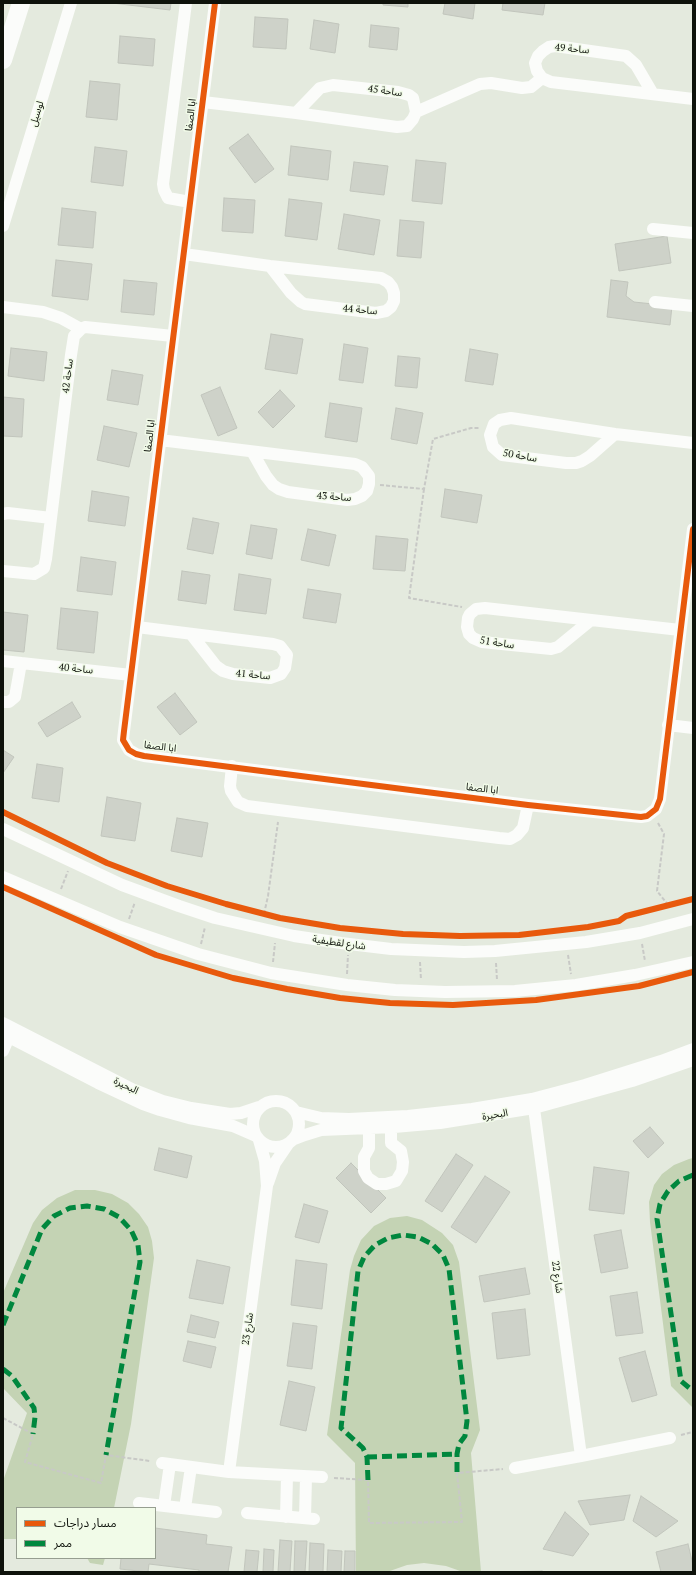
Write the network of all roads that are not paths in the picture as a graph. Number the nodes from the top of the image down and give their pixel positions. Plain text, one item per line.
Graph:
1 (21, 3) edge
2 (71, 3) edge
3 (186, 3) edge
4 (215, 3) edge
5 (3, 60) edge
6 (542, 78) junction
7 (653, 94) junction
8 (693, 99) edge
9 (203, 102) junction
10 (416, 112) junction
11 (296, 113) junction
12 (190, 202) junction
13 (3, 226) edge
14 (653, 229) dead end
15 (693, 233) edge
16 (184, 254) junction
17 (270, 266) junction
18 (655, 302) dead end
19 (693, 306) edge
20 (3, 307) edge
21 (81, 328) junction
22 (173, 336) junction
23 (616, 434) junction
24 (160, 440) junction
25 (693, 443) edge
26 (252, 453) junction
27 (3, 514) edge
28 (51, 518) junction
29 (693, 529) edge
30 (3, 571) edge
31 (591, 620) junction
32 (137, 627) junction
33 (680, 630) junction
34 (191, 634) junction
35 (3, 661) edge
36 (20, 663) junction
37 (131, 675) junction
38 (3, 702) edge
39 (668, 725) junction
40 (693, 728) edge
41 (232, 766) junction
42 (528, 805) junction
43 (3, 829) edge
44 (3, 877) edge
45 (693, 919) edge
46 (693, 962) edge
47 (7, 1030) edge
48 (693, 1049) edge
49 (3, 1051) edge
50 (693, 1060) edge
51 (663, 1066) junction
52 (151, 1102) junction
53 (533, 1103) junction
54 (259, 1108) junction
55 (296, 1112) junction
56 (393, 1124) junction
57 (369, 1128) junction
58 (258, 1138) junction
59 (290, 1142) junction
60 (267, 1186) junction
61 (670, 1438) dead end
62 (581, 1456) junction
63 (191, 1467) junction
64 (515, 1468) road end
65 (229, 1472) junction
66 (287, 1476) junction
67 (306, 1477) junction
68 (322, 1477) road end
69 (140, 1503) dead end
70 (164, 1506) junction
71 (185, 1508) junction
72 (216, 1512) dead end
73 (247, 1514) dead end
74 (286, 1517) junction

1 - 5 highway
2 - 13 street, لوسيل
3 - 12 street, ابا الصفا
4 - 9 street, ابا الصفا
6 - 7 street
6 - 7 street, ساحة 49
6 - 10 street
7 - 8 street
9 - 11 street
9 - 12 street, ابا الصفا
10 - 11 street
10 - 11 street, ساحة 45
12 - 16 street, ابا الصفا
14 - 15 street
16 - 17 street, ساحة 44
16 - 22 street, ابا الصفا
17 - 17 street, ساحة 44
18 - 19 street
20 - 21 street
21 - 22 street
21 - 28 street, ساحة 42
22 - 24 street, ابا الصفا
23 - 23 street, ساحة 50
23 - 25 street
24 - 26 street
24 - 32 street, ابا الصفا
26 - 26 street, ساحة 43
27 - 28 street
28 - 30 street, ساحة 42
29 - 33 street
31 - 31 street, ساحة 51
31 - 33 street
32 - 34 street, ساحة 41
32 - 37 street, ابا الصفا
33 - 39 street
34 - 34 street, ساحة 41
35 - 36 street, ساحة 40
36 - 37 street, ساحة 40
36 - 38 street
37 - 41 street, ابا الصفا
39 - 40 street
39 - 42 street, ابا الصفا
41 - 42 street, ابا الصفا
41 - 42 street
43 - 45 street, شارع لقطيفية
44 - 46 street
47 - 49 street
47 - 52 street, البحيرة
48 - 51 street, البحيرة
50 - 51 street, البحيرة
51 - 53 street, البحيرة
52 - 54 street, البحيرة
52 - 58 street, البحيرة
53 - 56 street, البحيرة
53 - 62 street, شارع 22
54 - 55 street
54 - 58 street
55 - 56 street, البحيرة
55 - 59 street
56 - 57 street, البحيرة
56 - 57 street
57 - 59 street, البحيرة
58 - 59 street
58 - 60 street, شارع 23
59 - 60 street, شارع 23
60 - 65 street, شارع 23
61 - 62 street
62 - 64 street
63 - 65 street
63 - 70 street
63 - 71 street
65 - 66 street
66 - 67 street
66 - 74 street
67 - 68 street
67 - 74 street
69 - 70 street
70 - 71 street
71 - 72 street
73 - 74 street

